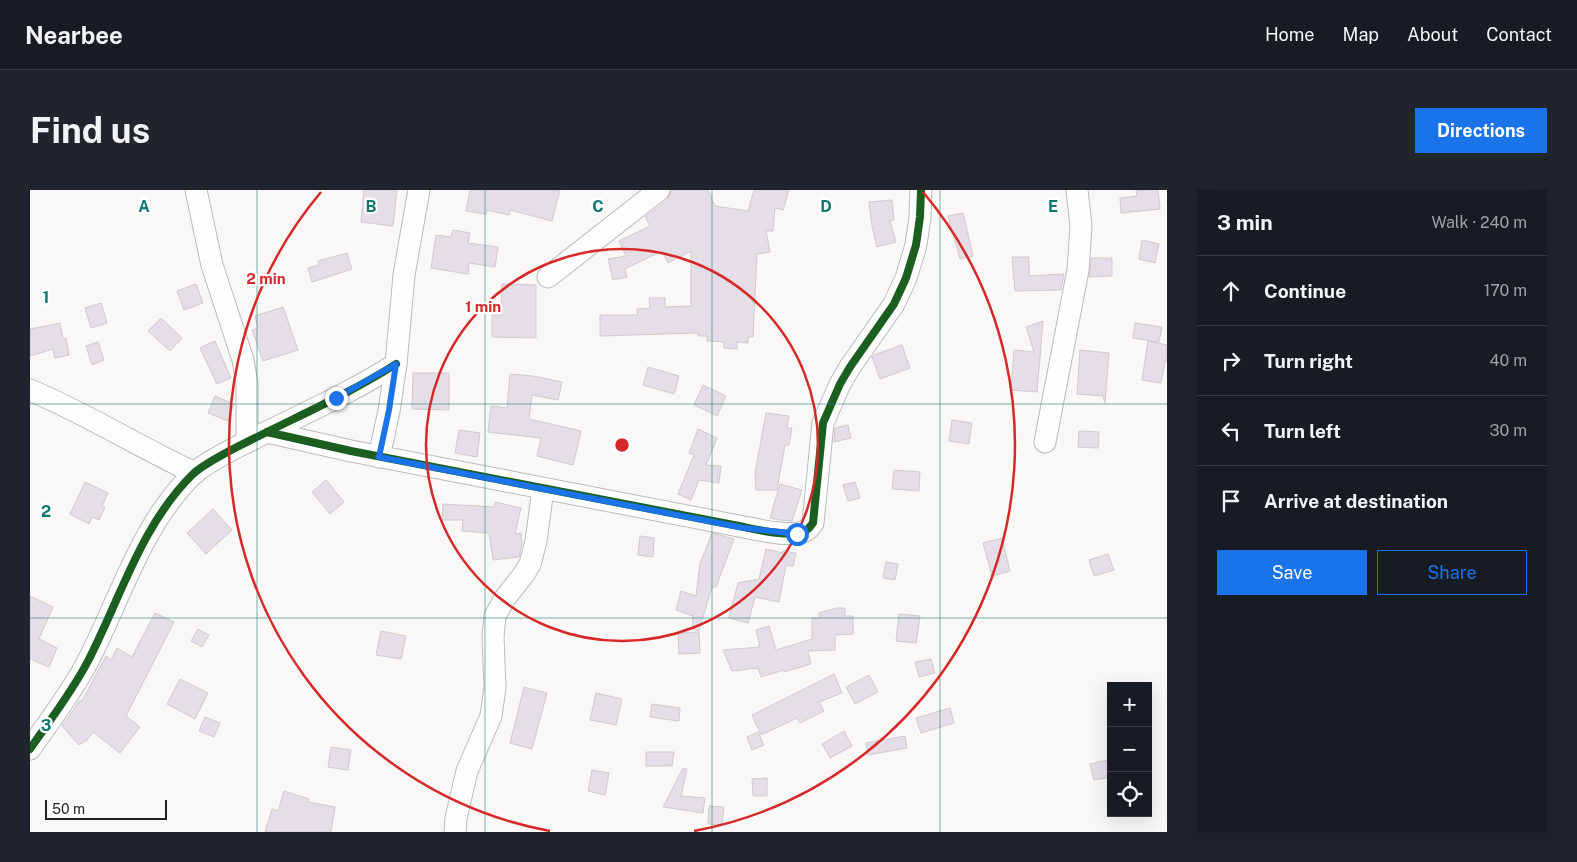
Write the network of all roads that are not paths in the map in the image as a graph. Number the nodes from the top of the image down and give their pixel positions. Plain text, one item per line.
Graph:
1 (196, 190) edge
2 (418, 190) edge
3 (659, 190) edge
4 (921, 190) edge
5 (1077, 190) edge
6 (548, 277) dead end
7 (396, 364) junction
8 (30, 390) edge
9 (267, 432) junction
10 (247, 442) junction
11 (1045, 442) dead end
12 (379, 457) junction
13 (195, 473) junction
14 (543, 489) junction
15 (30, 749) edge
16 (455, 832) edge

1 - 10 street
2 - 7 street
3 - 6 street
4 - 14 street
5 - 11 street
7 - 9 street
7 - 12 street
8 - 13 street
9 - 10 street
9 - 12 street
10 - 13 street
12 - 14 street
13 - 15 street
14 - 16 street

